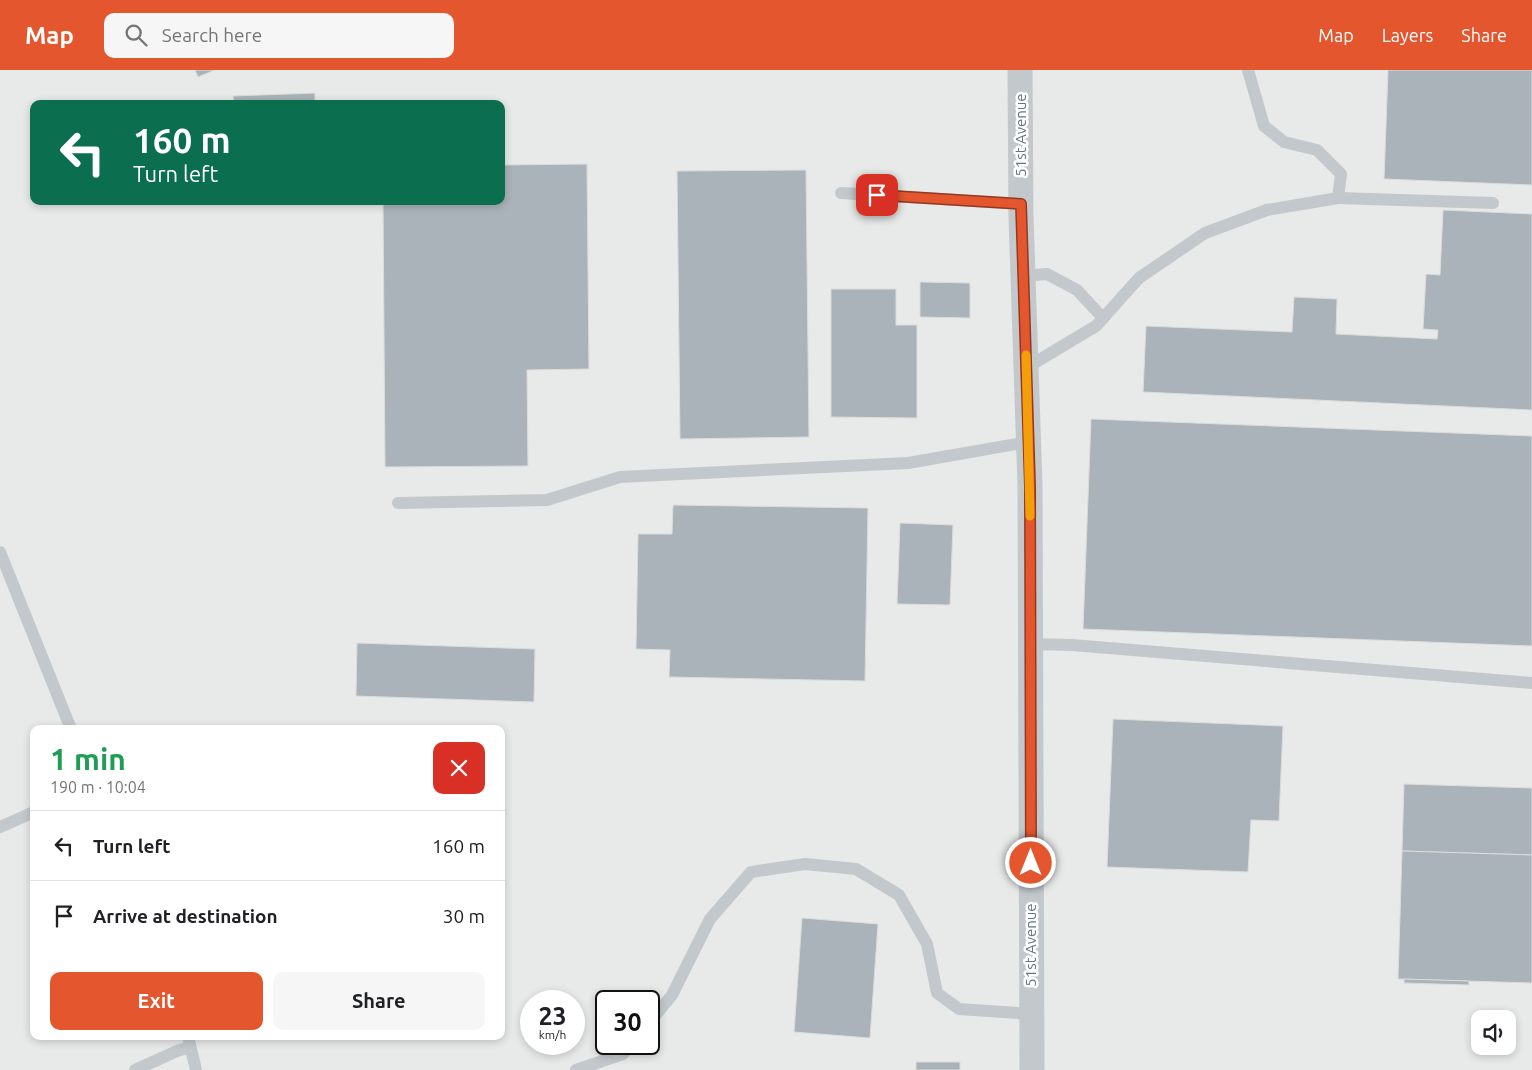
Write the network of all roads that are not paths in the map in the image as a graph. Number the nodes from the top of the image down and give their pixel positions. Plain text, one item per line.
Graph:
1 (1020, 70) edge
2 (1248, 70) edge
3 (841, 193) dead end
4 (1338, 198) junction
5 (1493, 203) dead end
6 (1021, 204) junction
7 (1023, 276) junction
8 (1103, 318) junction
9 (1026, 368) junction
10 (1028, 442) junction
11 (398, 504) dead end
12 (0, 552) edge
13 (1030, 644) junction
14 (1532, 683) edge
15 (69, 725) edge
16 (30, 814) edge
17 (0, 827) edge
18 (660, 1010) edge
19 (1031, 1014) junction
20 (189, 1042) edge
21 (621, 1055) edge
22 (156, 1066) edge
23 (135, 1070) edge
24 (196, 1070) edge
25 (576, 1070) edge
26 (1032, 1070) edge

1 - 6 street, 51st Avenue
2 - 4 lane
3 - 6 lane
4 - 5 lane
4 - 8 lane
6 - 7 street, 51st Avenue
7 - 8 lane
7 - 9 street, 51st Avenue
8 - 9 lane
9 - 10 street, 51st Avenue
10 - 11 lane
10 - 13 street, 51st Avenue
12 - 15 lane
13 - 14 lane
13 - 19 street, 51st Avenue
16 - 17 lane
18 - 19 lane
19 - 26 street, 51st Avenue
20 - 22 lane
20 - 24 lane
21 - 25 lane
22 - 23 lane

